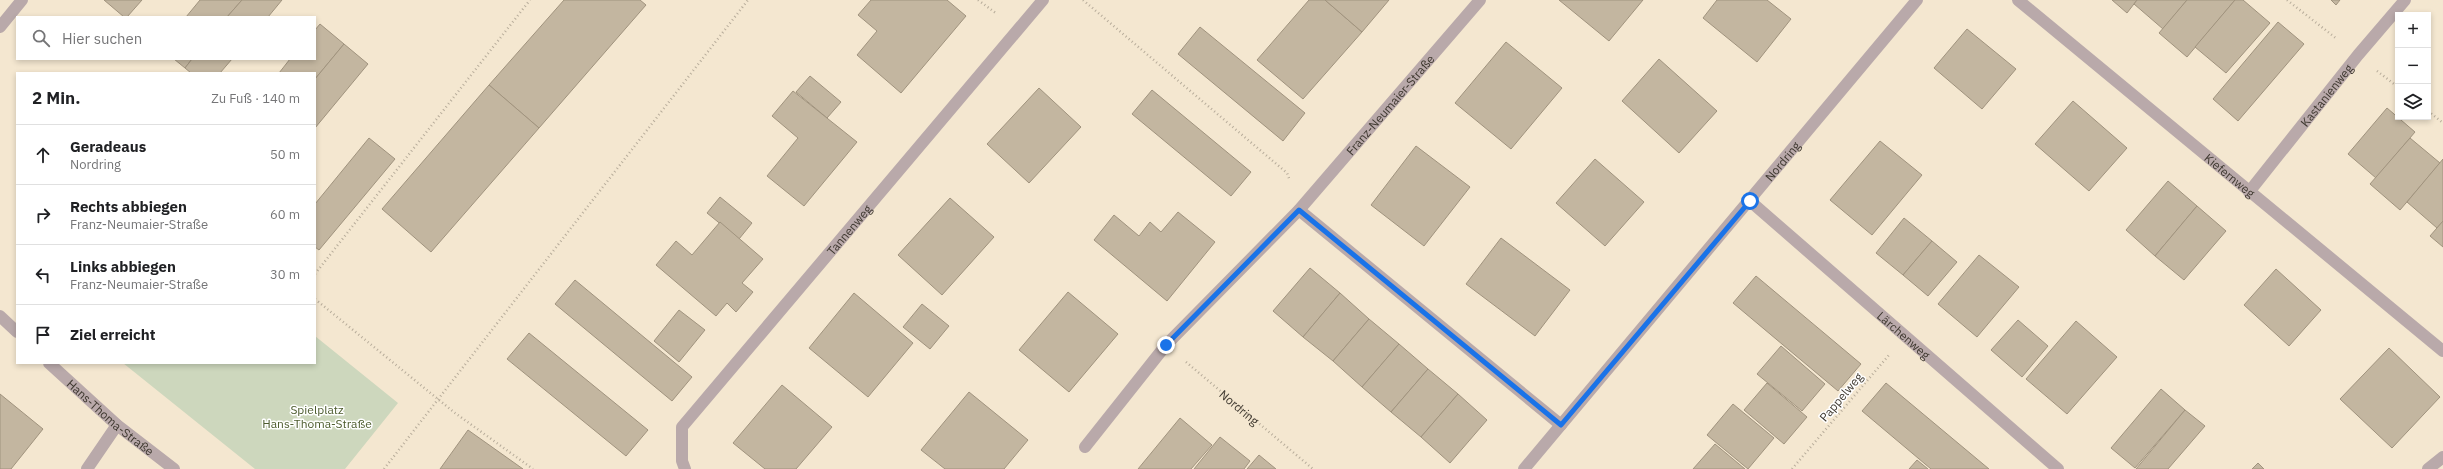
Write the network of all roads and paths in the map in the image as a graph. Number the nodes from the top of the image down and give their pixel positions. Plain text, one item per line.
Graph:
1 (22, 0) edge
2 (530, 0) edge
3 (748, 0) edge
4 (1043, 0) edge
5 (1083, 0) edge
6 (1480, 0) edge
7 (1917, 0) edge
8 (2018, 0) edge
9 (2287, 0) edge
10 (2405, 0) edge
11 (0, 27) edge
12 (2358, 55) junction
13 (2431, 113) edge
14 (2443, 123) edge
15 (2249, 192) junction
16 (1750, 201) junction
17 (1299, 210) junction
18 (316, 273) edge
19 (316, 300) edge
20 (0, 316) edge
21 (16, 331) edge
22 (1905, 336) junction
23 (1166, 345) junction
24 (2443, 351) edge
25 (50, 364) edge
26 (439, 398) junction
27 (117, 425) junction
28 (1561, 425) junction
29 (1085, 447) dead end
30 (2443, 457) edge
31 (87, 469) edge
32 (174, 469) edge
33 (384, 469) edge
34 (533, 469) edge
35 (685, 469) edge
36 (1313, 469) edge
37 (1524, 469) edge
38 (1792, 469) edge
39 (2058, 469) edge
40 (2428, 469) edge

1 - 11 street
2 - 18 path
3 - 26 path
4 - 35 street, Tannenweg
5 - 17 path
6 - 17 street, Franz-Neumaier-Straße
7 - 16 street, Nordring
8 - 15 street, Kiefernweg
9 - 12 path
10 - 12 street, Kastanienweg
12 - 15 street, Kastanienweg
13 - 14 path
15 - 24 street, Kiefernweg
16 - 22 street, Lärchenweg
16 - 28 street, Nordring
17 - 23 street, Franz-Neumaier-Straße
17 - 28 street
19 - 26 path
20 - 21 street
22 - 38 path, Pappelweg
22 - 39 street, Lärchenweg
23 - 29 street, Franz-Neumaier-Straße
23 - 36 path, Nordring
25 - 27 street, Hans-Thoma-Straße
26 - 33 path
26 - 34 path
27 - 31 street
27 - 32 street, Hans-Thoma-Straße
28 - 37 street, Nordring
30 - 40 street

